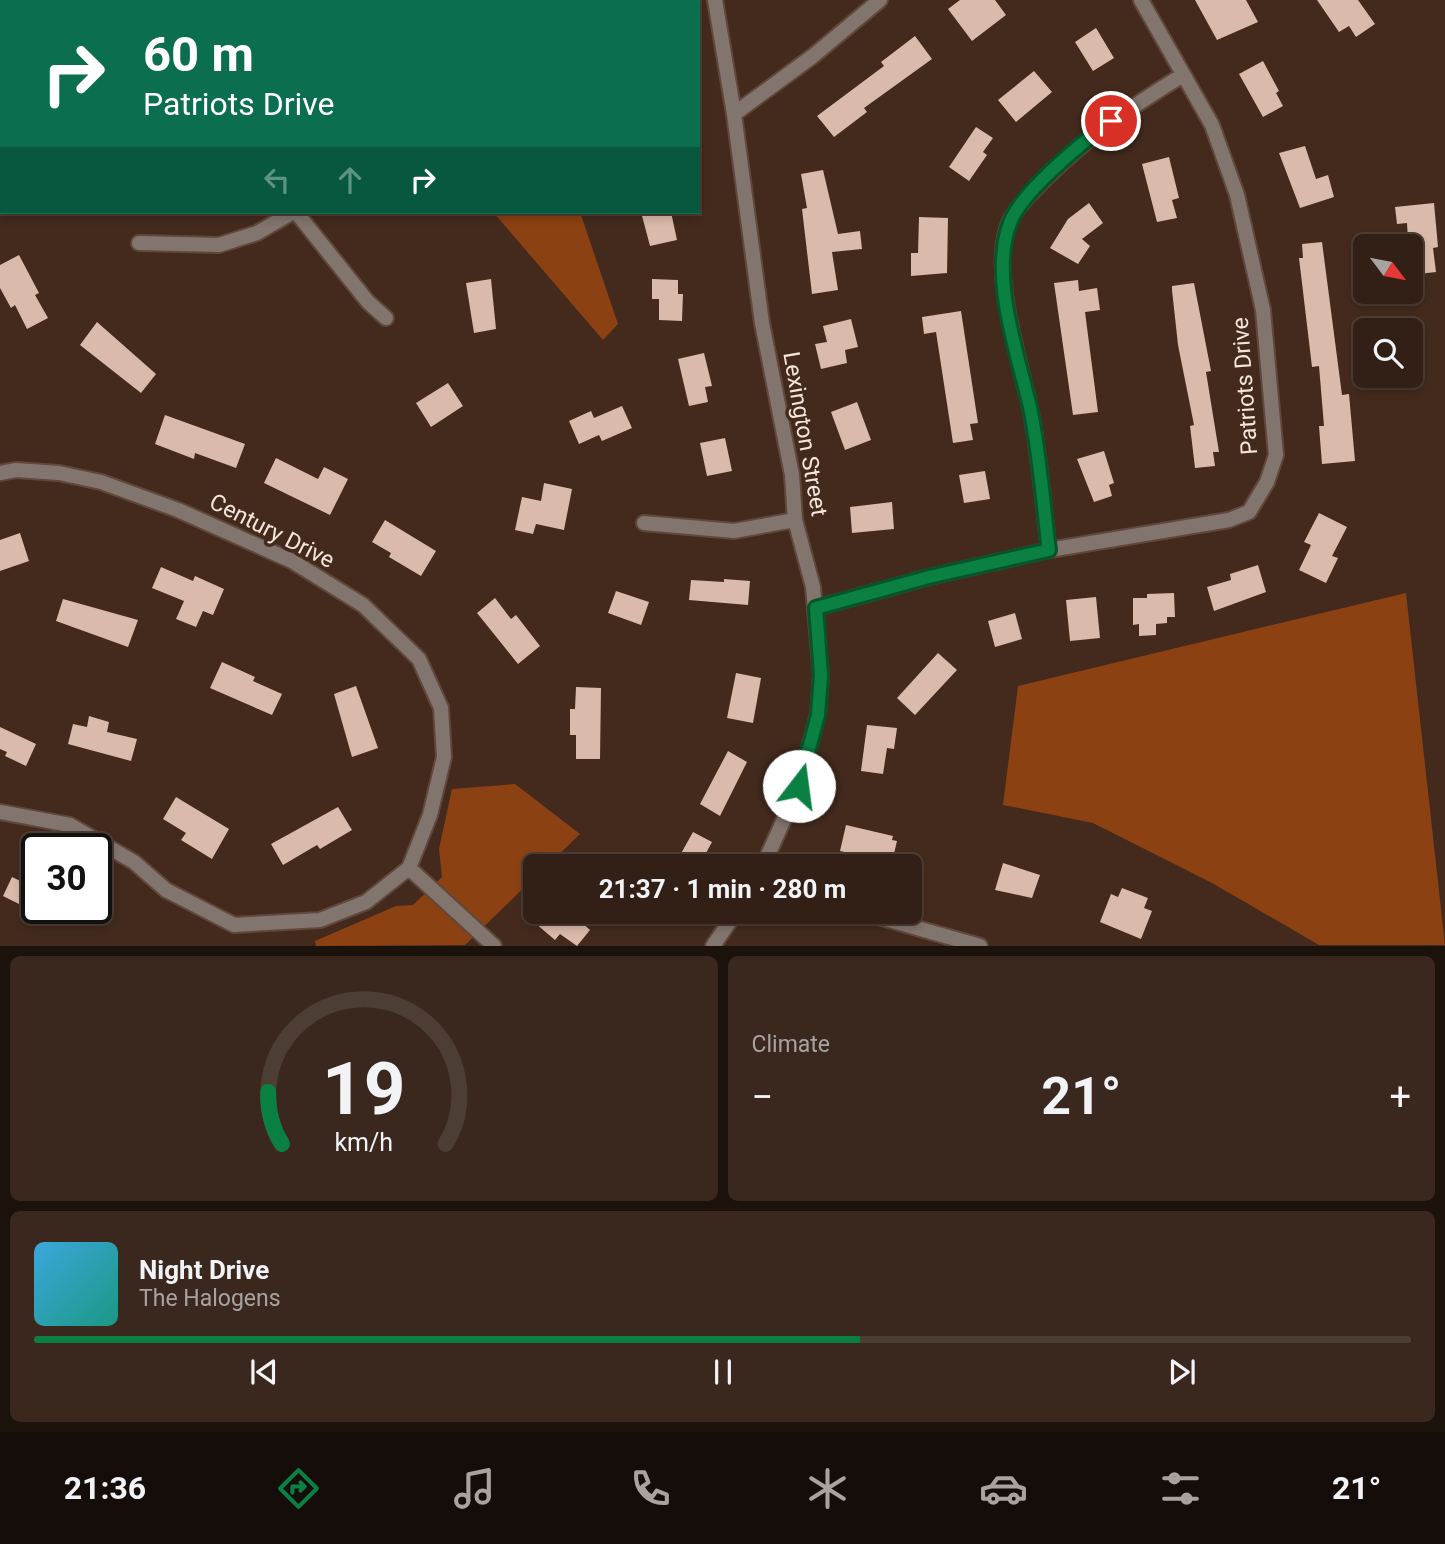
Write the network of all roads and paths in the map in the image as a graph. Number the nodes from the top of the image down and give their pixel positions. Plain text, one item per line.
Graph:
1 (715, 0) edge
2 (880, 0) edge
3 (1141, 0) edge
4 (1183, 75) junction
5 (734, 114) junction
6 (291, 214) edge
7 (297, 214) edge
8 (139, 243) dead end
9 (386, 318) dead end
10 (0, 473) edge
11 (795, 520) junction
12 (644, 523) dead end
13 (1049, 550) junction
14 (816, 608) junction
15 (0, 812) edge
16 (768, 854) edge
17 (409, 868) junction
18 (728, 924) edge
19 (903, 924) edge
20 (494, 946) edge
21 (713, 946) edge
22 (980, 946) edge

1 - 5 street, Lexington Street
2 - 5 street
3 - 4 street, Patriots Drive
4 - 13 street
4 - 13 street, Patriots Drive
5 - 11 street, Lexington Street
6 - 8 street
7 - 9 street
10 - 17 street, Century Drive
11 - 12 street
11 - 14 street, Lexington Street
13 - 14 street, Patriots Drive
14 - 16 street, Lexington Street
15 - 17 street
17 - 20 street
18 - 21 street
19 - 22 street

